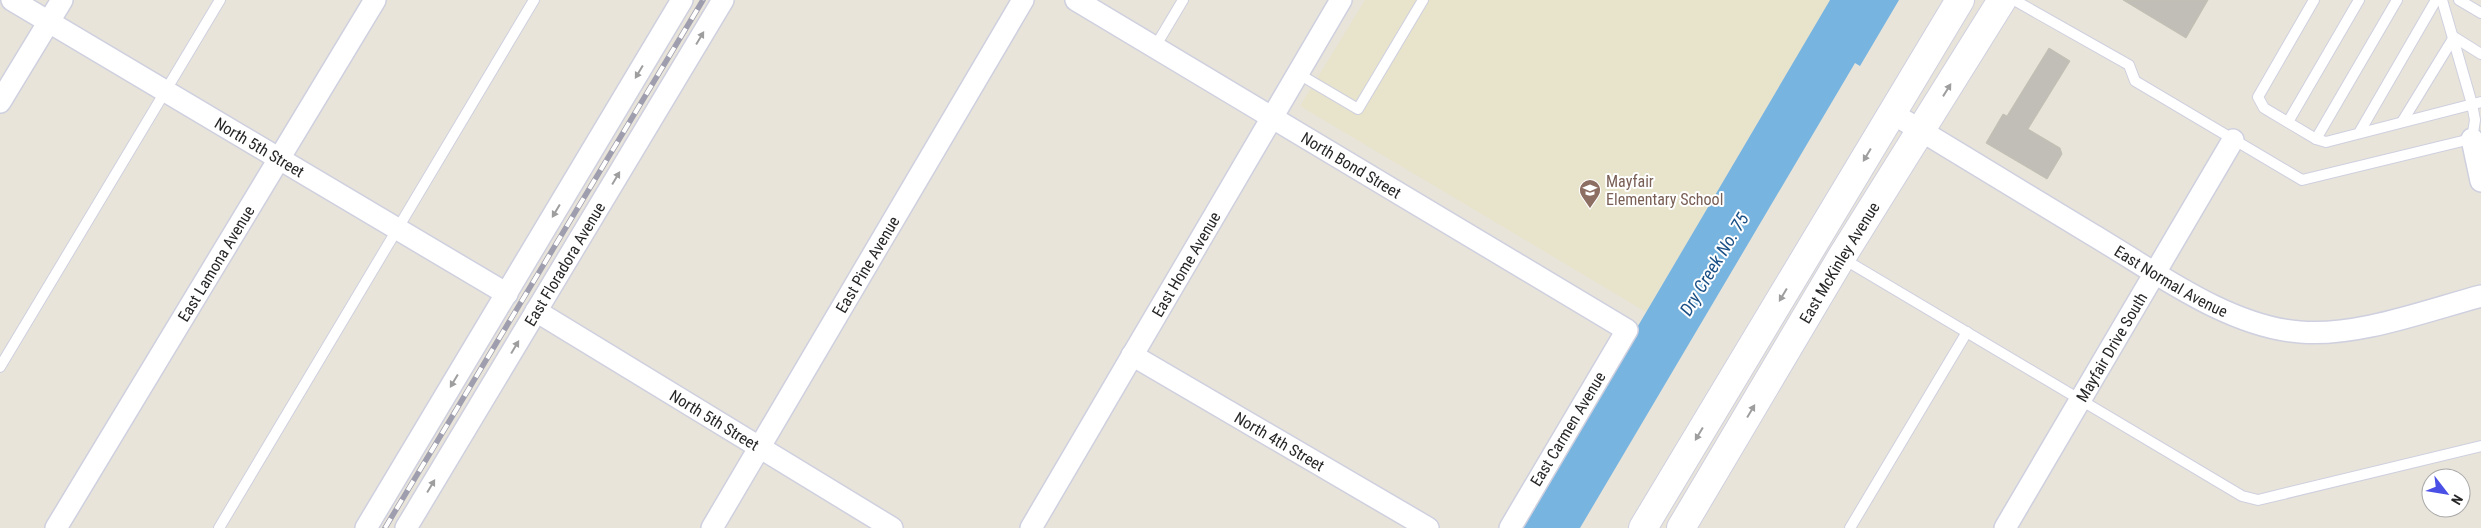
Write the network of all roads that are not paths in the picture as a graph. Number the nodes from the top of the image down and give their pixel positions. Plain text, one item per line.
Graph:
1 (12, 0) edge
2 (62, 0) edge
3 (220, 0) edge
4 (375, 0) edge
5 (534, 0) edge
6 (682, 0) edge
7 (723, 0) edge
8 (1023, 0) edge
9 (1076, 0) edge
10 (1183, 0) edge
11 (1341, 0) edge
12 (1423, 0) edge
13 (1960, 0) edge
14 (2002, 0) edge
15 (2014, 0) edge
16 (2314, 0) edge
17 (2359, 0) edge
18 (2397, 0) edge
19 (2436, 0) edge
20 (2442, 0) edge
21 (2459, 0) edge
22 (2481, 13) edge
23 (48, 22) junction
24 (2454, 37) junction
25 (1155, 47) junction
26 (2481, 54) edge
27 (1297, 73) junction
28 (166, 91) junction
29 (0, 102) edge
30 (2476, 103) edge
31 (1892, 114) junction
32 (1271, 117) junction
33 (2288, 122) junction
34 (2402, 122) junction
35 (1921, 132) junction
36 (2359, 133) junction
37 (2476, 138) edge
38 (2316, 139) junction
39 (2233, 140) junction
40 (279, 159) junction
41 (2481, 181) edge
42 (398, 229) junction
43 (1841, 258) junction
44 (2155, 272) junction
45 (507, 294) junction
46 (2481, 296) edge
47 (536, 311) junction
48 (1627, 330) joint
49 (1967, 332) junction
50 (1132, 355) junction
51 (0, 367) edge
52 (2080, 400) junction
53 (760, 446) junction
54 (2481, 446) edge
55 (56, 528) edge
56 (219, 528) edge
57 (366, 528) edge
58 (406, 528) edge
59 (712, 528) edge
60 (892, 528) edge
61 (1031, 528) edge
62 (1428, 528) edge
63 (1510, 528) edge
64 (1643, 528) edge
65 (1681, 528) edge
66 (1850, 528) edge
67 (2005, 528) edge

1 - 23 street, North 5th Street
2 - 23 street
3 - 28 lane
4 - 40 street, East Lamona Avenue
5 - 42 lane
6 -> 45 street, East Floradora Avenue
47 -> 7 street, East Floradora Avenue
8 - 53 street, East Pine Avenue
9 - 25 street, North Bond Street
10 - 25 lane
11 - 27 street, East Home Avenue
12 - 27 lane
13 - 31 main road, East McKinley Avenue
35 -> 14 main road, East McKinley Avenue
15 - 39 lane
16 - 33 lane
17 - 33 lane
18 - 38 lane
19 - 36 lane
20 - 24 lane
21 - 22 lane
23 - 28 street, North 5th Street
23 - 29 street
24 - 26 lane
24 - 30 lane
24 - 34 lane
25 - 32 street, North Bond Street
27 - 32 street, East Home Avenue
28 - 40 street, North 5th Street
28 - 51 lane
30 - 34 lane
30 - 37 lane
31 - 35 street, East Normal Avenue
31 -> 64 main road, East McKinley Avenue
32 - 48 street, North Bond Street
32 - 50 street, East Home Avenue
33 - 38 lane
34 - 36 lane
35 - 43 main road, East McKinley Avenue
35 - 44 street, East Normal Avenue
36 - 38 lane
37 - 39 lane
37 - 41 street
39 - 44 street, Mayfair Drive South
40 - 42 street, North 5th Street
40 - 55 street, East Lamona Avenue
42 - 45 street, North 5th Street
42 - 56 lane
43 - 49 lane
65 -> 43 main road, East McKinley Avenue
44 - 46 street, East Normal Avenue
44 - 52 street, Mayfair Drive South
45 -> 57 street, East Floradora Avenue
47 - 53 street, North 5th Street
58 -> 47 street, East Floradora Avenue
48 - 63 street, East Carmen Avenue
49 - 52 lane
49 - 66 lane
50 - 61 street, East Home Avenue
50 - 62 street, North 4th Street
52 - 54 lane
52 - 67 street, Mayfair Drive South
53 - 59 street, East Pine Avenue
53 - 60 street, North 5th Street

